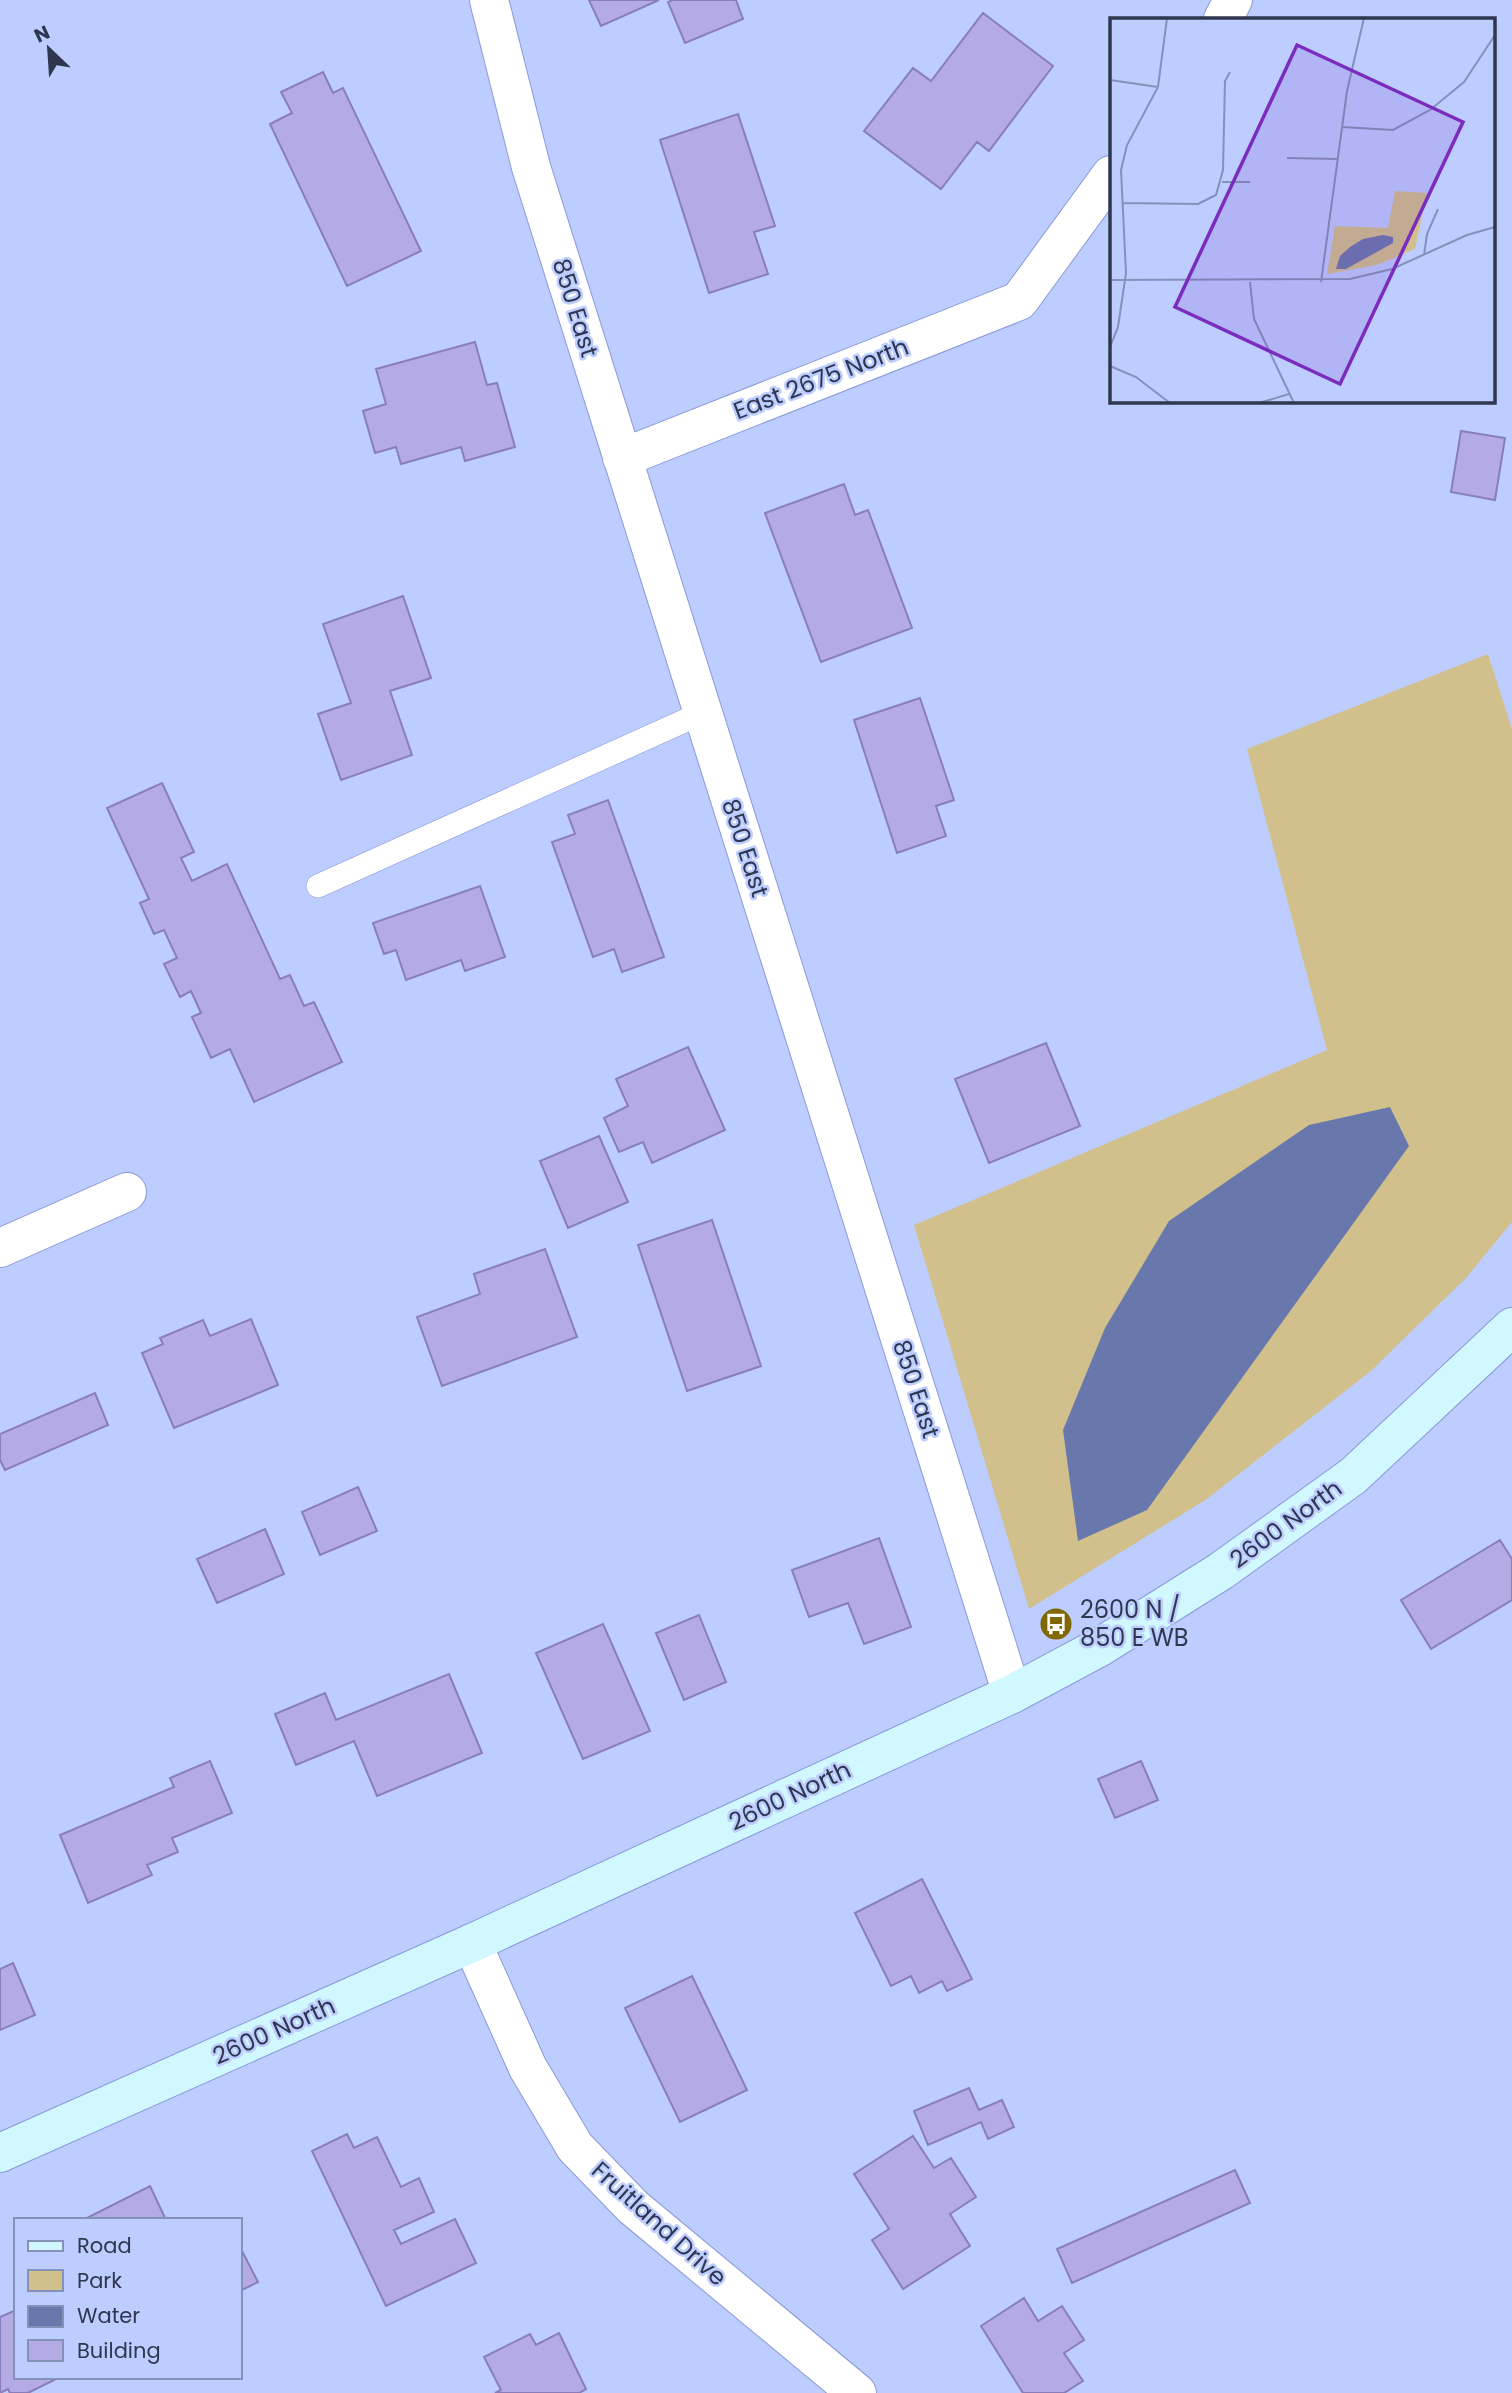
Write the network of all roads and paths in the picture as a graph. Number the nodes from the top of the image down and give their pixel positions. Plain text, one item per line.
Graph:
1 (489, 0) edge
2 (1233, 0) edge
3 (1224, 18) edge
4 (1110, 176) edge
5 (622, 458) junction
6 (702, 713) junction
7 (318, 886) dead end
8 (127, 1192) dead end
9 (0, 1248) edge
10 (1512, 1327) edge
11 (1012, 1694) junction
12 (472, 1942) junction
13 (0, 2153) edge
14 (857, 2393) edge

1 - 5 street, 850 East
2 - 3 street
4 - 5 street, East 2675 North
5 - 6 street, 850 East
6 - 7 lane
6 - 11 street, 850 East
8 - 9 street
10 - 11 main road, 2600 North
11 - 12 main road, 2600 North
12 - 13 main road, 2600 North
12 - 14 street, Fruitland Drive

